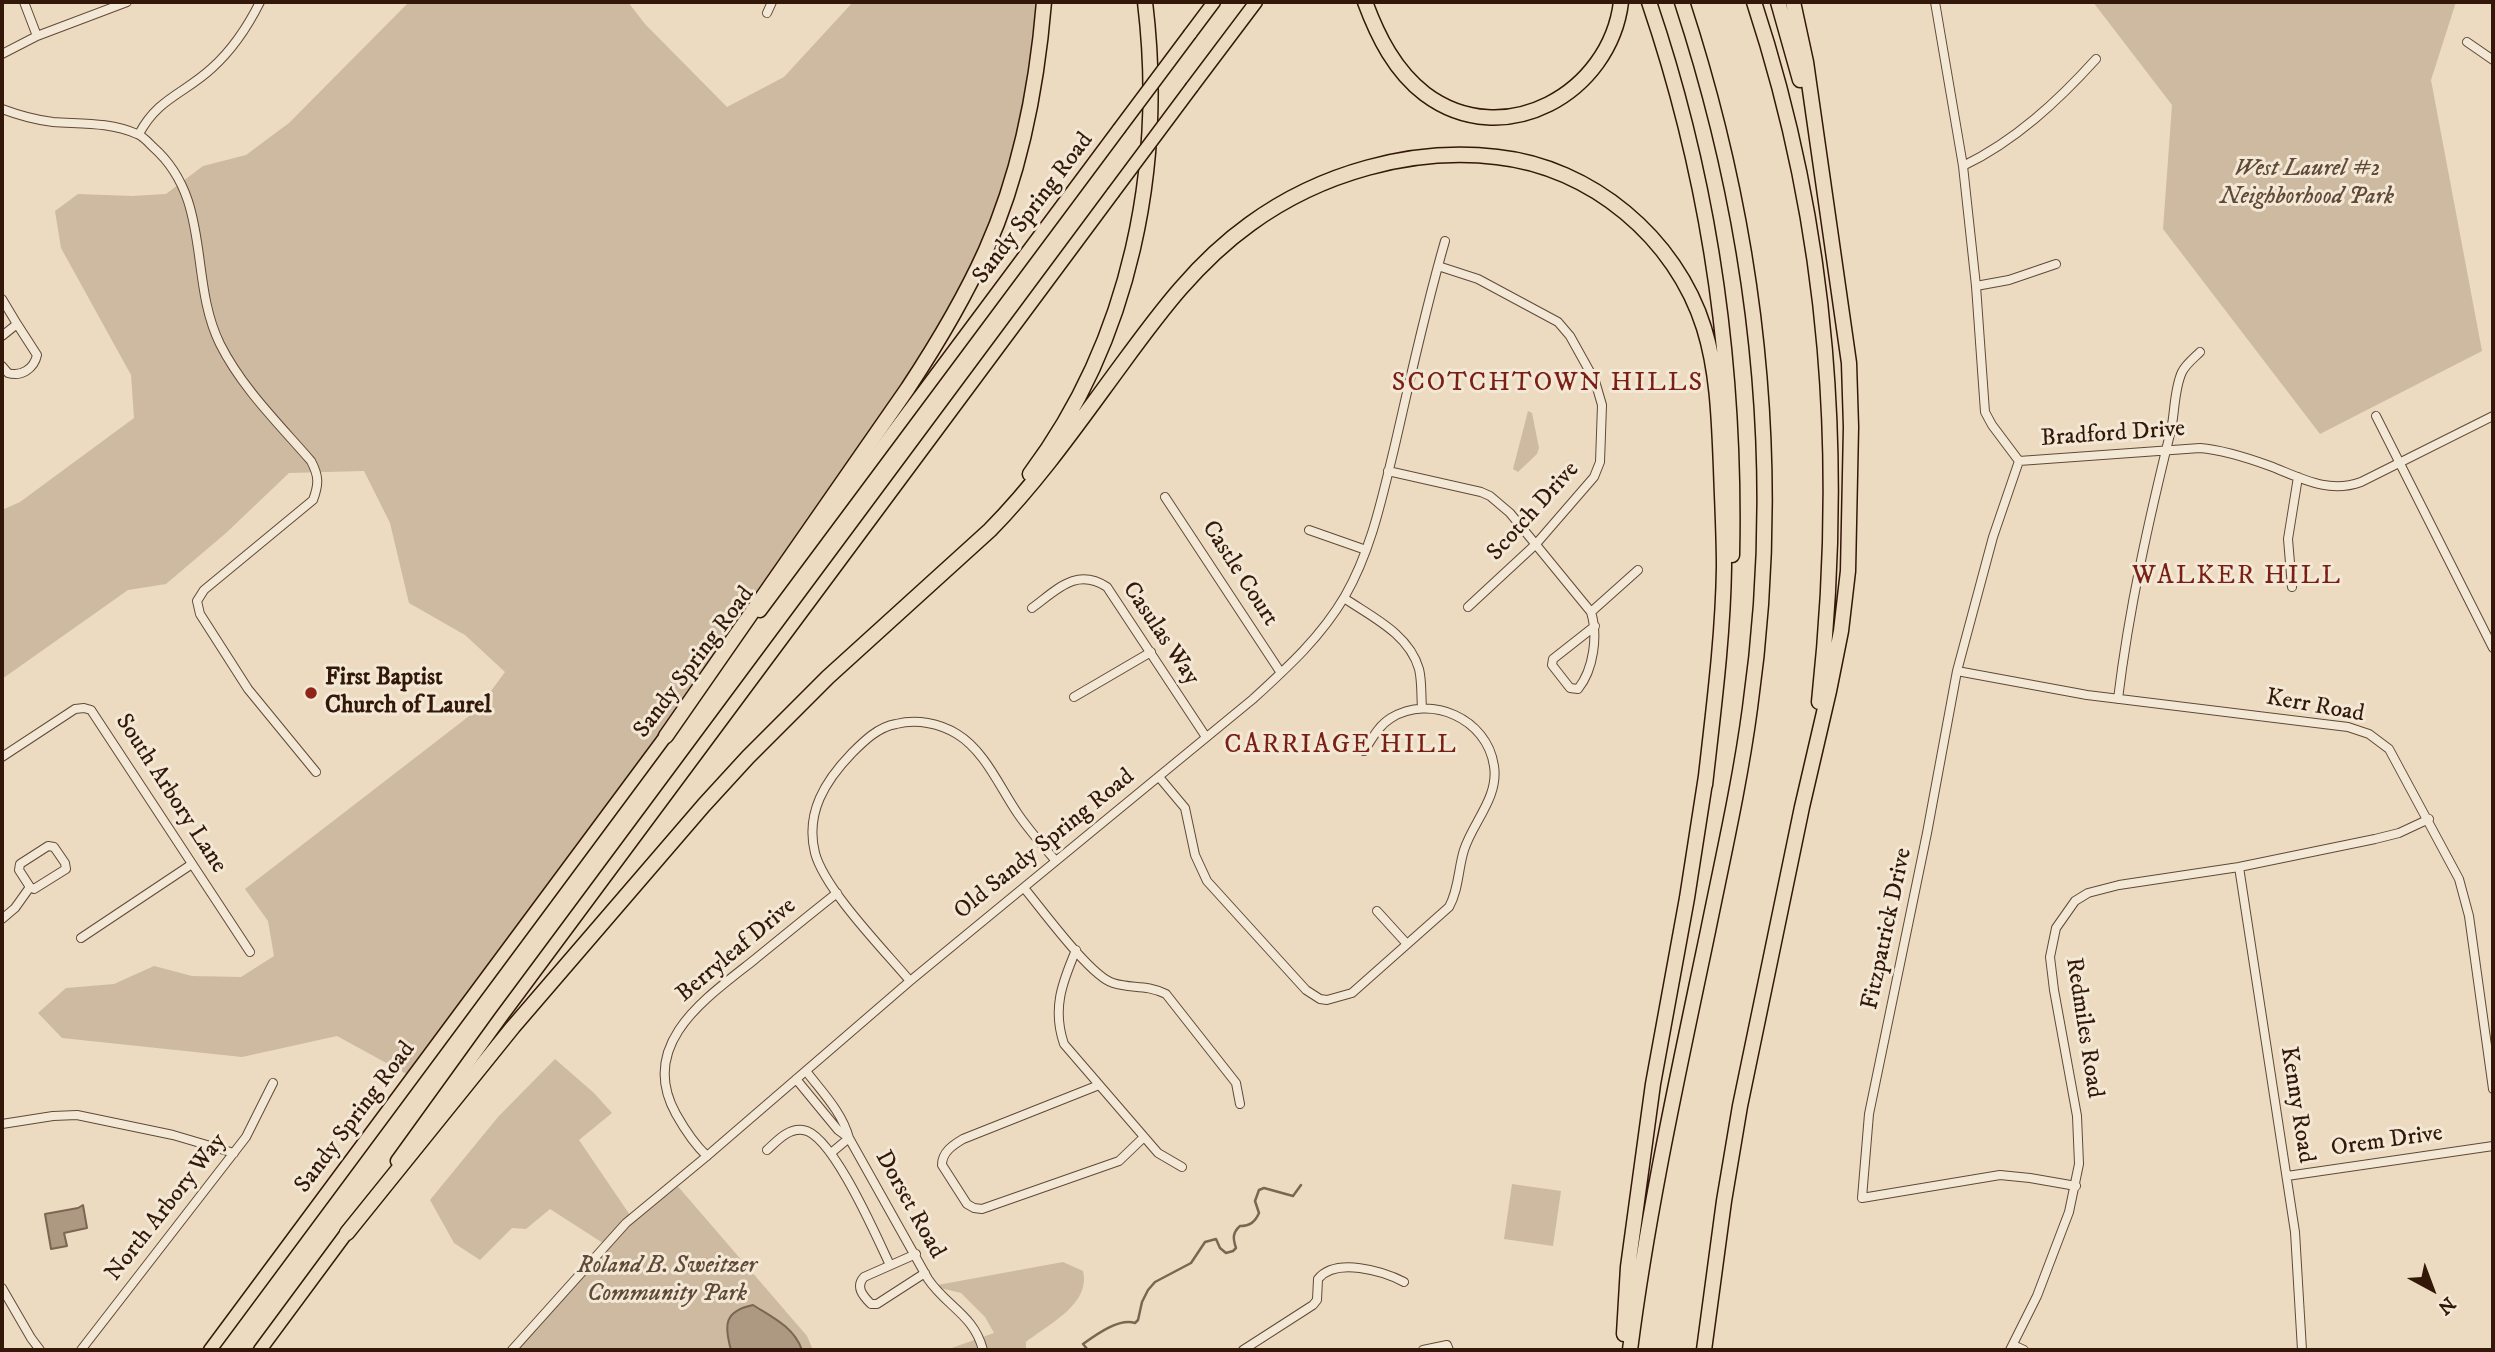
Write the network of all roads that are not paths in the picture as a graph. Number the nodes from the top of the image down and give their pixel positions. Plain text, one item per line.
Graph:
1 (24, 2) edge
2 (127, 2) edge
3 (260, 2) edge
4 (772, 2) edge
5 (1044, 2) edge
6 (1144, 2) edge
7 (1214, 2) edge
8 (1256, 2) edge
9 (1366, 2) edge
10 (1621, 2) edge
11 (1649, 2) edge
12 (1682, 2) edge
13 (1754, 2) edge
14 (1778, 2) edge
15 (1793, 2) edge
16 (1935, 2) edge
17 (767, 13) dead end
18 (37, 36) junction
19 (2467, 42) dead end
20 (2, 54) edge
21 (2096, 59) dead end
22 (2493, 60) edge
23 (2, 109) edge
24 (139, 134) junction
25 (1963, 166) junction
26 (1827, 208) junction
27 (1445, 241) dead end
28 (2056, 264) dead end
29 (1438, 266) junction
30 (1976, 286) junction
31 (2, 299) edge
32 (17, 324) junction
33 (2, 336) edge
34 (2200, 352) dead end
35 (2, 366) edge
36 (2376, 416) dead end
37 (2493, 416) edge
38 (2164, 451) junction
39 (2019, 461) junction
40 (2401, 462) junction
41 (1388, 471) junction
42 (2298, 477) junction
43 (1165, 497) dead end
44 (1309, 530) dead end
45 (1536, 544) junction
46 (1366, 550) junction
47 (957, 560) junction
48 (1638, 570) dead end
49 (2292, 587) dead end
50 (1344, 598) junction
51 (1032, 607) dead end
52 (1468, 607) dead end
53 (1591, 612) junction
54 (1595, 626) junction
55 (2493, 648) edge
56 (1151, 652) junction
57 (1956, 671) junction
58 (1281, 673) junction
59 (1074, 697) dead end
60 (2118, 699) junction
61 (1422, 708) junction
62 (666, 736) junction
63 (1206, 737) junction
64 (1364, 751) dead end
65 (2, 757) edge
66 (316, 772) dead end
67 (1159, 777) junction
68 (1705, 785) junction
69 (1802, 807) junction
70 (2429, 819) junction
71 (1055, 860) junction
72 (192, 864) junction
73 (2239, 867) junction
74 (30, 887) junction
75 (1024, 888) junction
76 (836, 893) junction
77 (1377, 911) dead end
78 (2, 919) edge
79 (81, 938) dead end
80 (1407, 944) junction
81 (1076, 950) junction
82 (250, 952) dead end
83 (910, 981) junction
84 (806, 1071) junction
85 (796, 1079) junction
86 (273, 1083) dead end
87 (1099, 1085) junction
88 (2493, 1089) edge
89 (1240, 1104) dead end
90 (2, 1124) edge
91 (1144, 1137) junction
92 (849, 1138) junction
93 (2493, 1146) edge
94 (766, 1150) dead end
95 (234, 1153) junction
96 (831, 1153) junction
97 (707, 1157) junction
98 (1182, 1167) dead end
99 (2287, 1176) junction
100 (2076, 1186) junction
101 (347, 1233) junction
102 (916, 1254) junction
103 (890, 1265) junction
104 (925, 1273) junction
105 (1404, 1282) dead end
106 (2, 1287) edge
107 (1448, 1347) edge
108 (2012, 1348) edge
109 (40, 1350) edge
110 (81, 1350) edge
111 (210, 1350) edge
112 (260, 1350) edge
113 (512, 1350) edge
114 (983, 1350) edge
115 (1243, 1350) edge
116 (1423, 1350) edge
117 (1623, 1350) edge
118 (1630, 1350) edge
119 (1704, 1350) edge
120 (2024, 1350) edge
121 (2302, 1350) edge

1 - 18 street
2 - 18 street
3 - 24 street
4 - 17 street
5 - 62 highway
6 - 47 highway
7 - 62 main road, Sandy Spring Road, bridge
8 - 101 main road, bridge
9 - 10 highway
11 - 68 highway
12 - 118 highway
13 - 69 highway
14 - 26 highway
15 - 26 highway
16 - 25 street, Bradford Drive
18 - 20 street
19 - 22 street
21 - 25 street
23 - 24 street
24 - 66 street
25 - 30 street, Bradford Drive
26 - 69 highway
27 - 29 street, Old Sandy Spring Road
28 - 30 street
29 - 41 street, Old Sandy Spring Road
29 - 45 street, Scotch Drive
30 - 39 street, Bradford Drive
31 - 32 street
32 - 33 street
32 - 35 street
34 - 38 street
36 - 40 street
37 - 40 street, Bradford Drive
38 - 39 street, Bradford Drive
38 - 42 street, Bradford Drive
38 - 60 street
39 - 57 street, Fitzpatrick Drive
40 - 42 street, Bradford Drive
40 - 55 street
41 - 45 street
41 - 46 street, Old Sandy Spring Road
42 - 49 street
43 - 58 street, Castle Court
44 - 46 street
45 - 52 street, Scotch Drive
45 - 53 street
46 - 50 street, Old Sandy Spring Road
47 - 68 highway
47 - 101 highway
48 - 53 street
50 - 58 street, Old Sandy Spring Road
50 - 61 street
51 - 56 street, Casulas Way
53 - 54 street
54 - 54 street
56 - 59 street
56 - 63 street, Casulas Way
57 - 60 street, Kerr Road
57 - 100 street, Fitzpatrick Drive
58 - 63 street, Old Sandy Spring Road
60 - 70 street, Kerr Road
61 - 64 street
61 - 80 street
62 - 111 main road, Sandy Spring Road
63 - 67 street, Old Sandy Spring Road
65 - 72 street, South Arbory Lane
67 - 71 street, Old Sandy Spring Road
67 - 80 street
68 - 117 highway
69 - 119 highway
70 - 73 street, Redmiles Road
70 - 88 street, Kerr Road
71 - 75 street, Old Sandy Spring Road
71 - 76 street
72 - 79 street
72 - 82 street, South Arbory Lane
73 - 99 street, Kenny Road
73 - 100 street, Redmiles Road
74 - 74 street
74 - 78 street
75 - 81 street
75 - 83 street, Old Sandy Spring Road
76 - 83 street
76 - 97 street, Berryleaf Drive
77 - 80 street
81 - 87 street
81 - 89 street
83 - 84 street, Old Sandy Spring Road
84 - 85 street, Old Sandy Spring Road
84 - 92 street
85 - 92 street, Dorset Road
85 - 97 street, Old Sandy Spring Road
86 - 95 street, North Arbory Way
87 - 91 street
87 - 91 street
90 - 95 street
91 - 98 street
92 - 96 street
92 - 102 street, Dorset Road
93 - 99 street, Orem Drive
94 - 96 street
95 - 110 street, North Arbory Way
96 - 103 street
97 - 113 street, Old Sandy Spring Road
99 - 121 street, Kenny Road
100 - 108 street, Redmiles Road
101 - 112 main road
102 - 103 street
102 - 104 street, Dorset Road
103 - 104 street
104 - 114 street, Dorset Road
105 - 115 street
106 - 109 street
107 - 116 street
108 - 120 street

